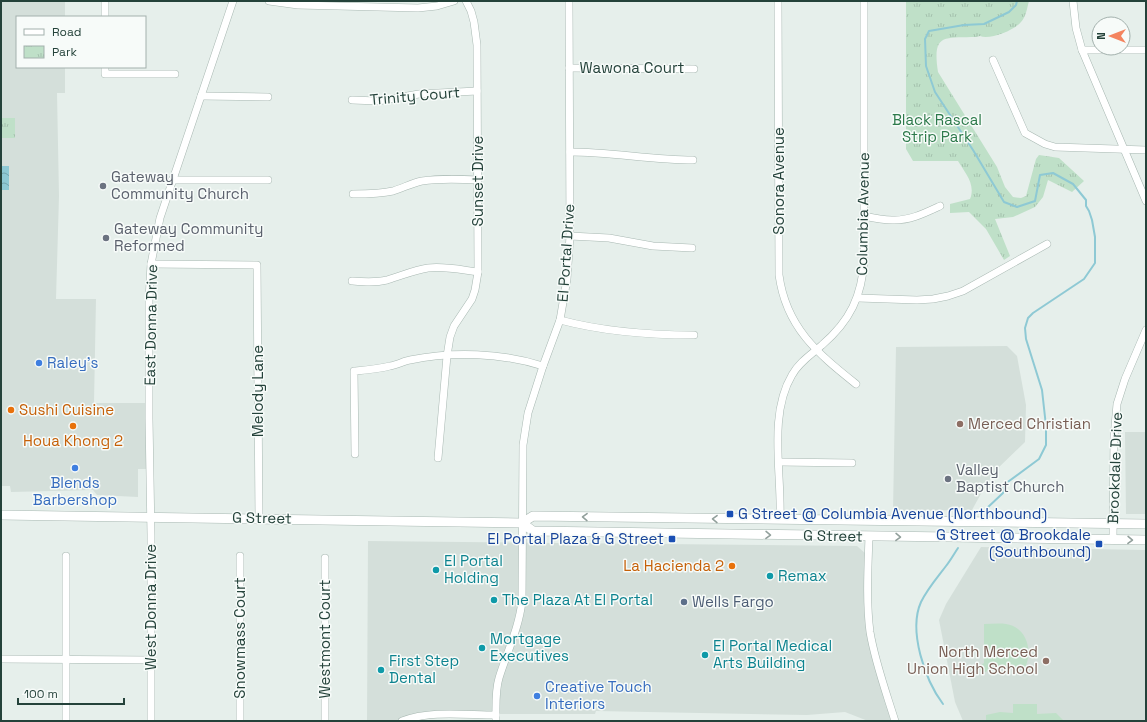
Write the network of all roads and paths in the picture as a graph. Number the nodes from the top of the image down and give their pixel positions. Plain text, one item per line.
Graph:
1 (105, 1) edge
2 (233, 1) edge
3 (269, 1) edge
4 (454, 1) edge
5 (466, 1) edge
6 (569, 1) edge
7 (778, 1) edge
8 (864, 1) edge
9 (1073, 1) edge
10 (355, 4) edge
11 (105, 16) edge
12 (1082, 50) junction
13 (1146, 50) edge
14 (993, 60) dead end
15 (104, 68) edge
16 (569, 68) junction
17 (694, 69) dead end
18 (175, 74) dead end
19 (477, 91) junction
20 (201, 96) junction
21 (268, 97) dead end
22 (352, 100) dead end
23 (1124, 149) junction
24 (1146, 150) edge
25 (570, 152) junction
26 (693, 160) dead end
27 (172, 180) junction
28 (268, 180) dead end
29 (478, 180) junction
30 (353, 194) dead end
31 (1146, 201) edge
32 (940, 206) dead end
33 (864, 216) junction
34 (570, 236) junction
35 (1047, 244) dead end
36 (692, 248) dead end
37 (151, 264) junction
38 (478, 272) junction
39 (352, 281) dead end
40 (858, 298) junction
41 (560, 320) junction
42 (1146, 330) edge
43 (694, 335) dead end
44 (816, 350) junction
45 (447, 356) junction
46 (543, 366) junction
47 (856, 384) dead end
48 (355, 454) dead end
49 (438, 458) dead end
50 (779, 462) junction
51 (852, 463) dead end
52 (1, 515) edge
53 (150, 517) junction
54 (259, 518) junction
55 (780, 519) junction
56 (522, 523) junction
57 (1113, 524) junction
58 (1146, 524) edge
59 (869, 536) junction
60 (1113, 540) junction
61 (1146, 540) edge
62 (66, 556) dead end
63 (240, 556) dead end
64 (325, 558) dead end
65 (1, 659) edge
66 (66, 659) junction
67 (151, 660) junction
68 (496, 718) edge
69 (66, 721) edge
70 (151, 721) edge
71 (240, 721) edge
72 (325, 721) edge
73 (402, 721) edge
74 (895, 721) edge

1 - 11 street
2 - 20 street, East Donna Drive
3 - 10 street
4 - 10 street
5 - 19 street, Sunset Drive
6 - 16 street, El Portal Drive
7 - 44 street, Sonora Avenue
8 - 33 street, Columbia Avenue
9 - 12 street
12 - 13 street
12 - 23 street
14 - 23 street
15 - 18 street
16 - 17 street, Wawona Court
16 - 25 street, El Portal Drive
19 - 22 street, Trinity Court
19 - 29 street, Sunset Drive
20 - 21 street
20 - 27 street, East Donna Drive
23 - 24 street
23 - 31 street
25 - 26 street
25 - 34 street, El Portal Drive
27 - 28 street
27 - 37 street, East Donna Drive
29 - 30 street
29 - 38 street, Sunset Drive
32 - 33 street
33 - 40 street, Columbia Avenue
34 - 36 street
34 - 41 street, El Portal Drive
35 - 40 street
37 - 53 street, East Donna Drive
37 - 54 street, Melody Lane
38 - 39 street
38 - 45 street, Sunset Drive
40 - 44 street, Columbia Avenue
41 - 43 street
41 - 46 street, El Portal Drive
42 - 57 street, Brookdale Drive
44 - 47 street, Sonora Avenue
44 - 50 street, Columbia Avenue
45 - 46 street
45 - 48 street
45 - 49 street, Sunset Drive
46 - 56 street, El Portal Drive
50 - 51 street
50 - 55 street, Columbia Avenue
52 - 53 street, G Street
53 - 54 street, G Street
53 - 67 street, West Donna Drive
54 - 56 street, G Street
55 -> 56 street, G Street
55 - 57 street, G Street
56 -> 59 street, G Street
56 - 68 street, El Portal Drive
57 - 58 street, G Street
57 - 60 street, Brookdale Drive
59 -> 60 street, G Street
59 - 74 street
60 -> 61 street, G Street
62 - 66 street
63 - 71 street, Snowmass Court
64 - 72 street, Westmont Court
65 - 66 street
66 - 67 street
66 - 69 street
67 - 70 street, West Donna Drive
68 - 73 street

